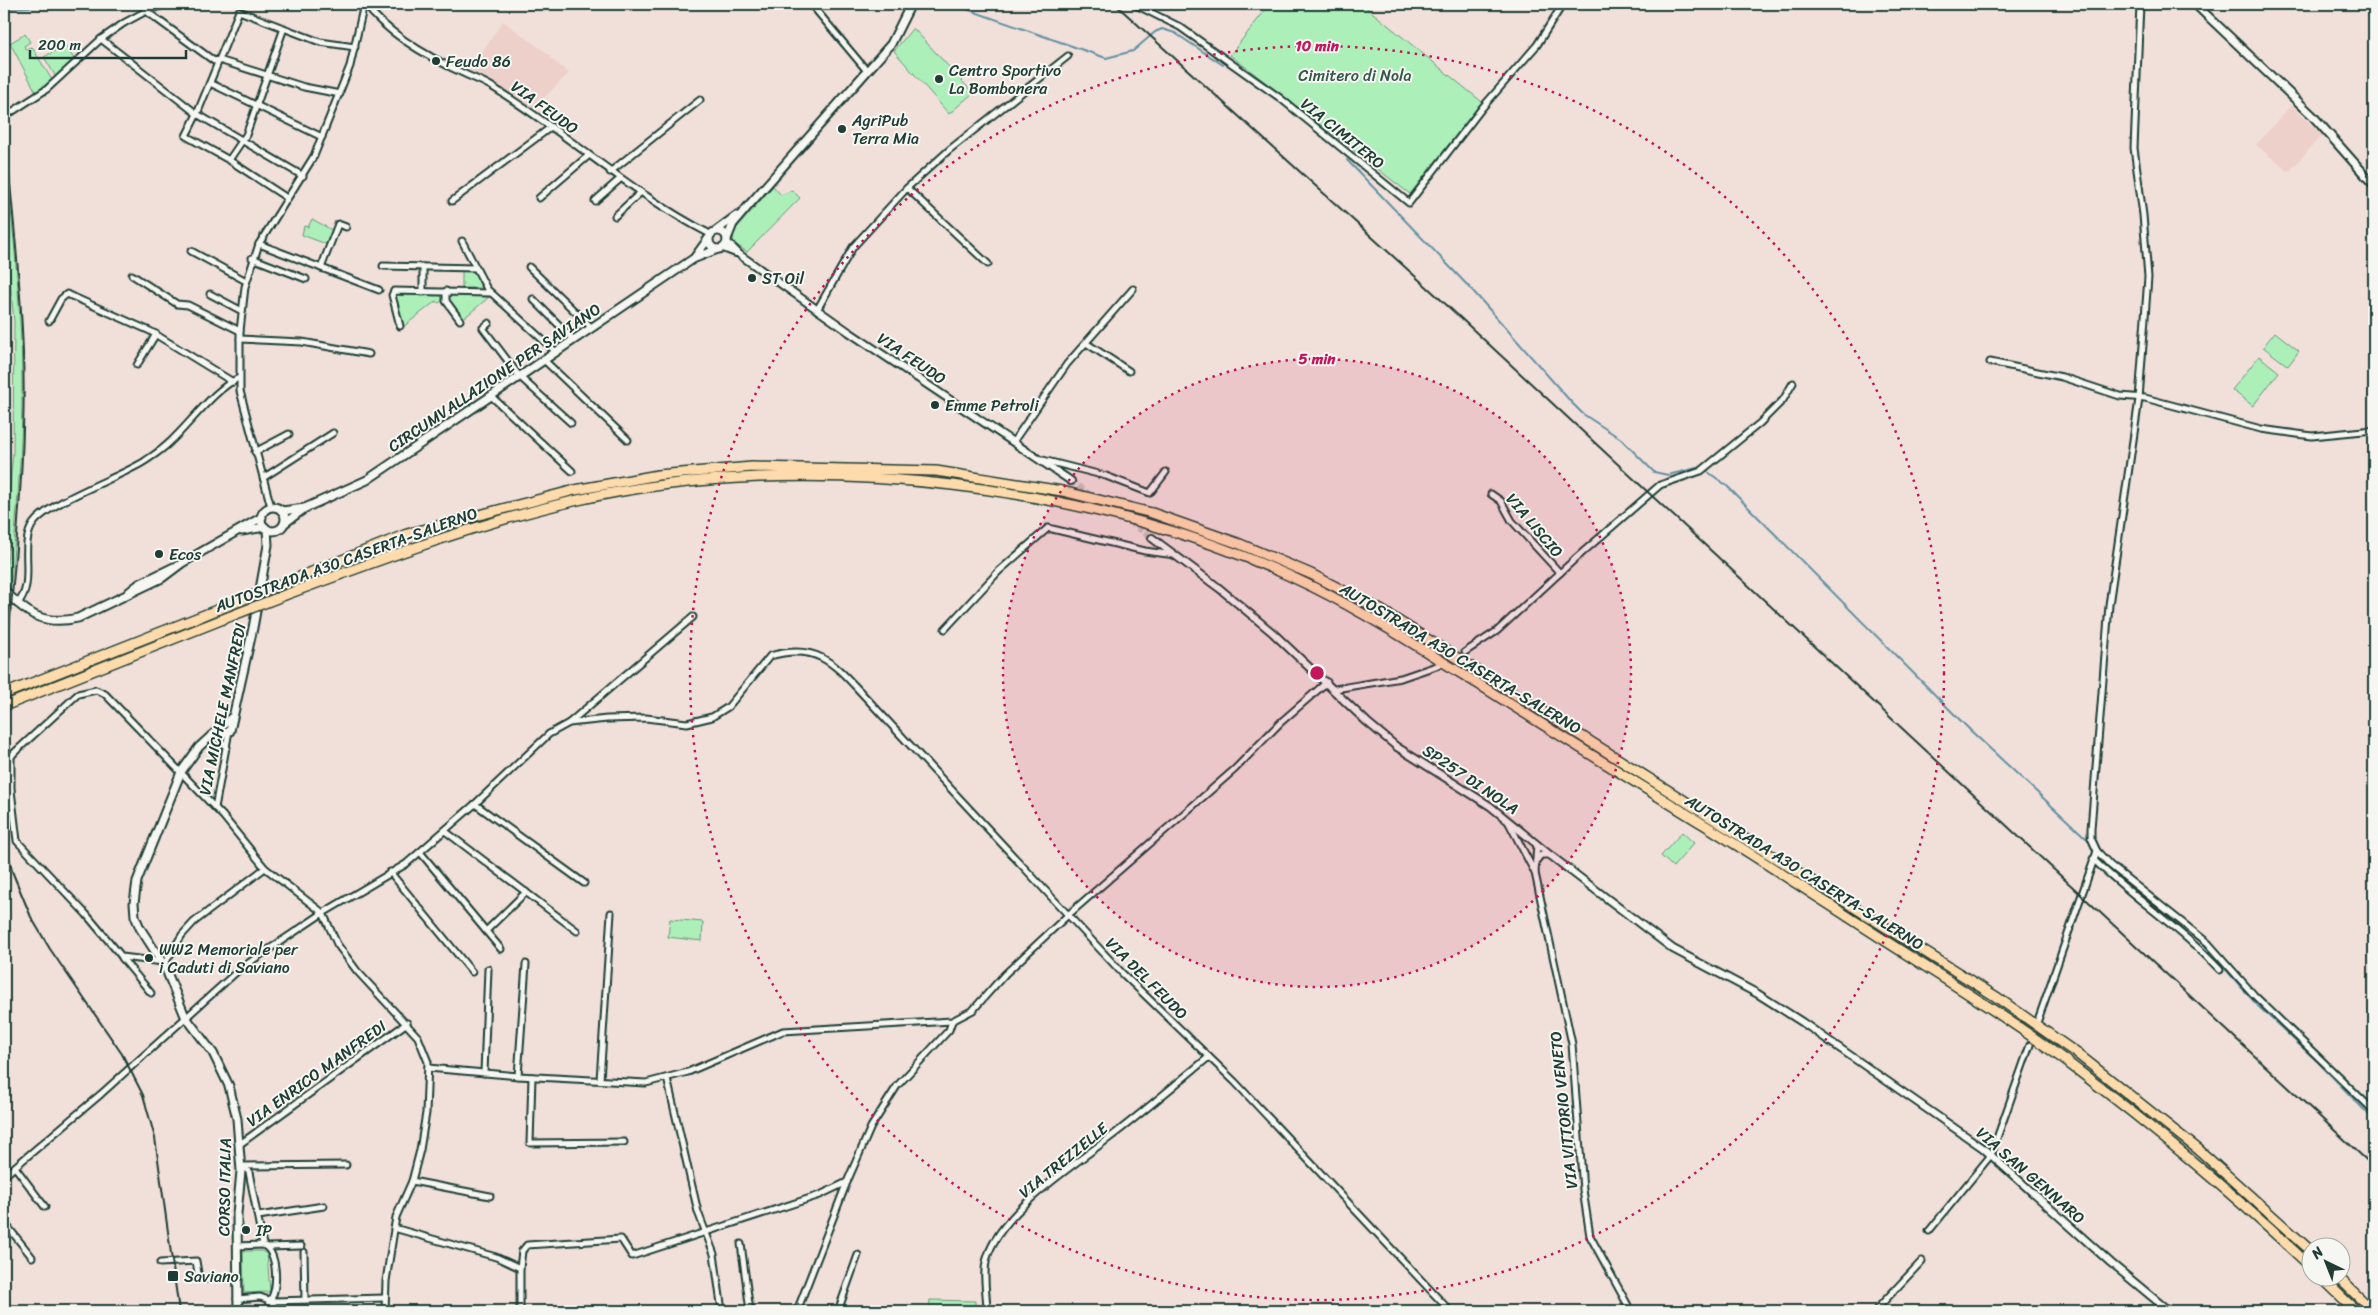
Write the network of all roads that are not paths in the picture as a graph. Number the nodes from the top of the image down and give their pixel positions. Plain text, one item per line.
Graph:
1 (170, 4) edge
2 (365, 4) edge
3 (811, 4) edge
4 (911, 4) edge
5 (1134, 4) edge
6 (1563, 4) edge
7 (2140, 4) edge
8 (2195, 4) edge
9 (146, 11) junction
10 (362, 14) junction
11 (376, 16) junction
12 (284, 28) junction
13 (102, 39) junction
14 (355, 47) junction
15 (1068, 56) dead end
16 (219, 60) junction
17 (867, 71) junction
18 (268, 74) junction
19 (210, 83) junction
20 (340, 94) junction
21 (700, 100) dead end
22 (256, 104) junction
23 (198, 114) junction
24 (4, 117) edge
25 (551, 127) junction
26 (322, 137) junction
27 (241, 141) junction
28 (588, 156) junction
29 (229, 160) junction
30 (610, 172) junction
31 (303, 176) junction
32 (620, 179) junction
33 (2374, 186) edge
34 (907, 188) junction
35 (640, 192) junction
36 (287, 198) junction
37 (539, 198) dead end
38 (452, 201) dead end
39 (595, 201) dead end
40 (749, 205) junction
41 (615, 216) dead end
42 (346, 227) dead end
43 (712, 234) junction
44 (462, 241) dead end
45 (258, 244) junction
46 (724, 245) junction
47 (191, 252) dead end
48 (252, 258) junction
49 (693, 259) junction
50 (988, 264) dead end
51 (383, 266) dead end
52 (423, 267) junction
53 (529, 267) dead end
54 (321, 268) junction
55 (476, 268) junction
56 (132, 275) dead end
57 (306, 279) dead end
58 (246, 281) junction
59 (1133, 289) dead end
60 (379, 290) dead end
61 (423, 292) junction
62 (446, 292) junction
63 (491, 293) junction
64 (210, 294) dead end
65 (532, 299) dead end
66 (817, 310) junction
67 (242, 312) junction
68 (460, 320) dead end
69 (49, 321) dead end
70 (489, 323) dead end
71 (400, 326) dead end
72 (592, 328) junction
73 (240, 331) junction
74 (156, 334) junction
75 (240, 339) junction
76 (574, 340) junction
77 (1086, 343) junction
78 (556, 352) junction
79 (368, 354) dead end
80 (544, 360) junction
81 (1990, 362) dead end
82 (137, 365) dead end
83 (1129, 371) dead end
84 (520, 377) junction
85 (239, 378) junction
86 (233, 382) junction
87 (1793, 383) dead end
88 (491, 396) junction
89 (2139, 399) junction
90 (571, 423) dead end
91 (2374, 430) edge
92 (334, 433) dead end
93 (288, 434) dead end
94 (628, 440) dead end
95 (1013, 442) junction
96 (255, 452) junction
97 (1040, 459) junction
98 (572, 471) dead end
99 (1166, 472) dead end
100 (263, 478) junction
101 (1071, 481) tunnel mouth
102 (1491, 494) dead end
103 (271, 507) junction
104 (305, 508) junction
105 (282, 511) junction
106 (262, 517) junction
107 (285, 523) junction
108 (266, 528) junction
109 (277, 530) junction
110 (235, 533) junction
111 (1152, 538) tunnel mouth
112 (268, 545) junction
113 (1175, 556) junction
114 (1560, 573) junction
115 (4, 590) edge
116 (19, 606) junction
117 (693, 617) dead end
118 (945, 629) dead end
119 (1465, 652) dead end
120 (1439, 665) dead end
121 (1327, 682) junction
122 (1335, 689) junction
123 (4, 694) edge
124 (4, 706) edge
125 (232, 716) junction
126 (569, 723) junction
127 (220, 728) junction
128 (230, 731) junction
129 (213, 737) junction
130 (227, 747) junction
131 (181, 772) junction
132 (4, 785) edge
133 (11, 790) junction
134 (475, 804) junction
135 (215, 808) junction
136 (1505, 817) junction
137 (445, 831) junction
138 (1537, 844) junction
139 (2097, 851) junction
140 (420, 852) junction
141 (1550, 855) junction
142 (2092, 859) junction
143 (1536, 862) junction
144 (266, 868) junction
145 (390, 872) junction
146 (1535, 873) junction
147 (584, 883) dead end
148 (526, 892) junction
149 (323, 913) junction
150 (611, 913) dead end
151 (1068, 915) junction
152 (486, 931) junction
153 (577, 931) dead end
154 (501, 949) dead end
155 (122, 957) junction
156 (163, 963) junction
157 (526, 964) dead end
158 (488, 969) dead end
159 (2220, 970) dead end
160 (472, 972) dead end
161 (151, 993) dead end
162 (185, 1016) junction
163 (1794, 1017) joint
164 (2038, 1020) dead end
165 (952, 1021) junction
166 (407, 1023) junction
167 (2030, 1045) dead end
168 (1208, 1057) junction
169 (428, 1068) junction
170 (484, 1072) junction
171 (518, 1076) junction
172 (532, 1076) junction
173 (667, 1078) junction
174 (600, 1080) junction
175 (2374, 1111) edge
176 (624, 1142) dead end
177 (240, 1144) junction
178 (1991, 1155) junction
179 (346, 1165) dead end
180 (15, 1167) junction
181 (241, 1168) junction
182 (4, 1176) edge
183 (412, 1181) junction
184 (847, 1182) junction
185 (490, 1196) dead end
186 (324, 1206) dead end
187 (45, 1207) dead end
188 (258, 1216) junction
189 (4, 1222) edge
190 (394, 1228) junction
191 (706, 1230) junction
192 (1929, 1232) dead end
193 (2300, 1241) edge
194 (741, 1244) dead end
195 (237, 1246) junction
196 (265, 1246) junction
197 (300, 1246) dead end
198 (304, 1252) dead end
199 (858, 1255) dead end
200 (32, 1257) dead end
201 (2300, 1257) edge
202 (1922, 1261) dead end
203 (160, 1263) dead end
204 (520, 1268) junction
205 (236, 1278) junction
206 (2332, 1288) edge
207 (2349, 1288) edge
208 (385, 1298) junction
209 (237, 1299) junction
210 (305, 1300) junction
211 (271, 1301) junction
212 (238, 1311) edge
213 (268, 1311) edge
214 (385, 1311) edge
215 (520, 1311) edge
216 (722, 1311) edge
217 (750, 1311) edge
218 (797, 1311) edge
219 (838, 1311) edge
220 (987, 1311) edge
221 (1450, 1311) edge
222 (1631, 1311) edge
223 (1875, 1311) edge
224 (2169, 1311) edge
225 (2356, 1311) edge
226 (2373, 1311) edge

1 - 9 street
2 - 10 street
2 - 11 street, VIA FEUDO
3 - 17 street
4 - 17 main road
5 - 6 street, VIA CIMITERO
7 - 89 street
8 - 33 main road
9 - 13 street
9 - 16 street
10 - 11 street
10 - 14 street
11 - 25 street, VIA FEUDO
12 - 14 street
12 - 16 street
12 - 18 street
13 - 23 street
13 - 24 street
14 - 20 street
15 - 34 street
16 - 18 street
16 - 19 street
17 - 40 main road
18 - 20 street
18 - 22 street
19 - 22 street
19 - 23 street
20 - 26 street
21 - 30 street
22 - 26 street
22 - 27 street
23 - 27 street
23 - 29 street
25 - 28 street, VIA FEUDO
25 - 38 street
26 - 31 street
27 - 29 street
27 - 31 street
28 - 30 street, VIA FEUDO
28 - 37 street
29 - 36 street
30 - 32 street, VIA FEUDO
31 - 36 street
32 - 35 street, VIA FEUDO
32 - 39 street
34 - 50 street
34 - 66 street
35 - 41 street
35 - 43 street, VIA FEUDO
36 - 45 street
40 - 43 main road, CIRCUMVALLAZIONE PER SAVIANO
40 - 46 main road
42 - 54 street
43 - 46 main road
43 - 46 main road
43 - 49 main road, CIRCUMVALLAZIONE PER SAVIANO
44 - 55 street
45 - 48 street
45 - 54 street
46 - 49 main road, CIRCUMVALLAZIONE PER SAVIANO
46 - 66 street, VIA FEUDO
47 - 58 street
48 - 57 street
48 - 58 street
49 - 72 main road, CIRCUMVALLAZIONE PER SAVIANO
51 - 52 street
52 - 55 street
52 - 61 street
53 - 72 street
54 - 60 street
55 - 63 street
56 - 73 street
58 - 67 street
59 - 77 street
61 - 62 street
61 - 71 street
62 - 63 street
62 - 68 street
63 - 78 street
64 - 67 street
65 - 76 street
66 - 95 street, VIA FEUDO
67 - 73 street
69 - 74 street
70 - 84 street
72 - 76 main road, CIRCUMVALLAZIONE PER SAVIANO
73 - 75 street
74 - 82 street
74 - 86 street
75 - 79 street
75 - 85 street
76 - 78 main road, CIRCUMVALLAZIONE PER SAVIANO
77 - 83 street
77 - 95 street
78 - 80 main road, CIRCUMVALLAZIONE PER SAVIANO
80 - 84 main road, CIRCUMVALLAZIONE PER SAVIANO
80 - 94 street
81 - 89 street
84 - 88 main road, CIRCUMVALLAZIONE PER SAVIANO
84 - 90 street
85 - 86 street
85 - 96 street
86 - 116 street
87 - 114 street
88 - 98 street
88 - 104 main road, CIRCUMVALLAZIONE PER SAVIANO
89 - 91 street
89 - 139 street
92 - 100 street
93 - 96 street
95 - 97 street, VIA FEUDO
96 - 100 street
97 - 99 street
97 - 101 street, VIA FEUDO
100 - 103 street
102 - 114 street, VIA LISCIO
103 - 105 main road
103 - 106 main road
104 - 105 main road, CIRCUMVALLAZIONE PER SAVIANO
104 - 107 main road, CIRCUMVALLAZIONE PER SAVIANO
105 - 107 main road
106 - 108 main road
106 - 110 main road
107 - 109 main road
108 - 109 main road
108 - 110 main road
108 - 112 main road
109 - 112 main road
110 - 116 main road
111 - 113 street, SP257 DI NOLA
112 - 125 main road, VIA MICHELE MANFREDI
113 - 118 street
113 - 121 street, SP257 DI NOLA
114 - 119 street
115 - 116 main road
117 - 126 street
120 - 122 street
121 - 122 street, SP257 DI NOLA
121 - 151 street
122 - 136 street, SP257 DI NOLA
123 - 193 highway, AUTOSTRADA A30 CASERTA-SALERNO, bridge
124 - 201 highway, AUTOSTRADA A30 CASERTA-SALERNO, bridge
125 - 127 main road, CORSO ITALIA
125 - 128 main road, VIA MICHELE MANFREDI
126 - 134 street
126 - 151 street, VIA DEL FEUDO
127 - 128 street
127 - 129 main road, CORSO ITALIA
128 - 129 main road
128 - 130 street, VIA MICHELE MANFREDI
129 - 130 street
129 - 131 main road, CORSO ITALIA
130 - 135 street, VIA MICHELE MANFREDI
131 - 133 street
131 - 135 street
131 - 156 main road, CORSO ITALIA
132 - 133 street
133 - 155 street
134 - 137 street
134 - 147 street
135 - 144 street
136 - 138 street, SP257 DI NOLA
136 - 146 street, VIA VITTORIO VENETO
137 - 140 street
137 - 148 street
138 - 141 street, SP257 DI NOLA
138 - 143 street
139 - 142 street
139 - 175 street
140 - 145 street
140 - 152 street
141 - 143 street
141 - 163 street, SP257 DI NOLA
142 - 159 street
142 - 164 street
143 - 146 street
144 - 149 street
144 - 156 street
145 - 149 street
145 - 160 street
146 - 222 street, VIA VITTORIO VENETO
148 - 152 street
148 - 153 street
149 - 162 street
149 - 166 street
150 - 174 street
151 - 165 street
151 - 168 street, VIA DEL FEUDO
152 - 154 street
155 - 156 street
155 - 161 street
156 - 162 main road, CORSO ITALIA
157 - 171 street
158 - 170 street
162 - 177 main road, CORSO ITALIA
162 - 180 street
163 - 178 street, VIA SAN GENNARO
165 - 173 street
165 - 184 street
166 - 169 street
166 - 177 street, VIA ENRICO MANFREDI
167 - 178 street
168 - 220 street, VIA TREZZELLE
168 - 221 street
169 - 170 street
169 - 183 street
170 - 171 street
171 - 172 street
172 - 174 street
172 - 176 street
173 - 174 street
173 - 191 street
177 - 181 main road, CORSO ITALIA
178 - 192 street
178 - 224 street, VIA SAN GENNARO
179 - 181 street
180 - 182 street
180 - 187 street
181 - 188 street
181 - 195 main road, CORSO ITALIA
183 - 185 street
183 - 190 street
184 - 191 street
184 - 218 street
186 - 188 street
188 - 196 street
189 - 200 street
190 - 204 street
190 - 208 street
191 - 204 street
191 - 216 street
194 - 217 street
195 - 196 street
195 - 205 main road, CORSO ITALIA
196 - 197 street
196 - 211 street
198 - 210 street
199 - 219 street
202 - 223 street
203 - 205 street
204 - 215 street
205 - 209 main road, CORSO ITALIA
206 - 225 highway
207 - 226 highway
208 - 210 street
208 - 214 street
209 - 211 street
209 - 212 main road, CORSO ITALIA
210 - 211 street
211 - 213 street

